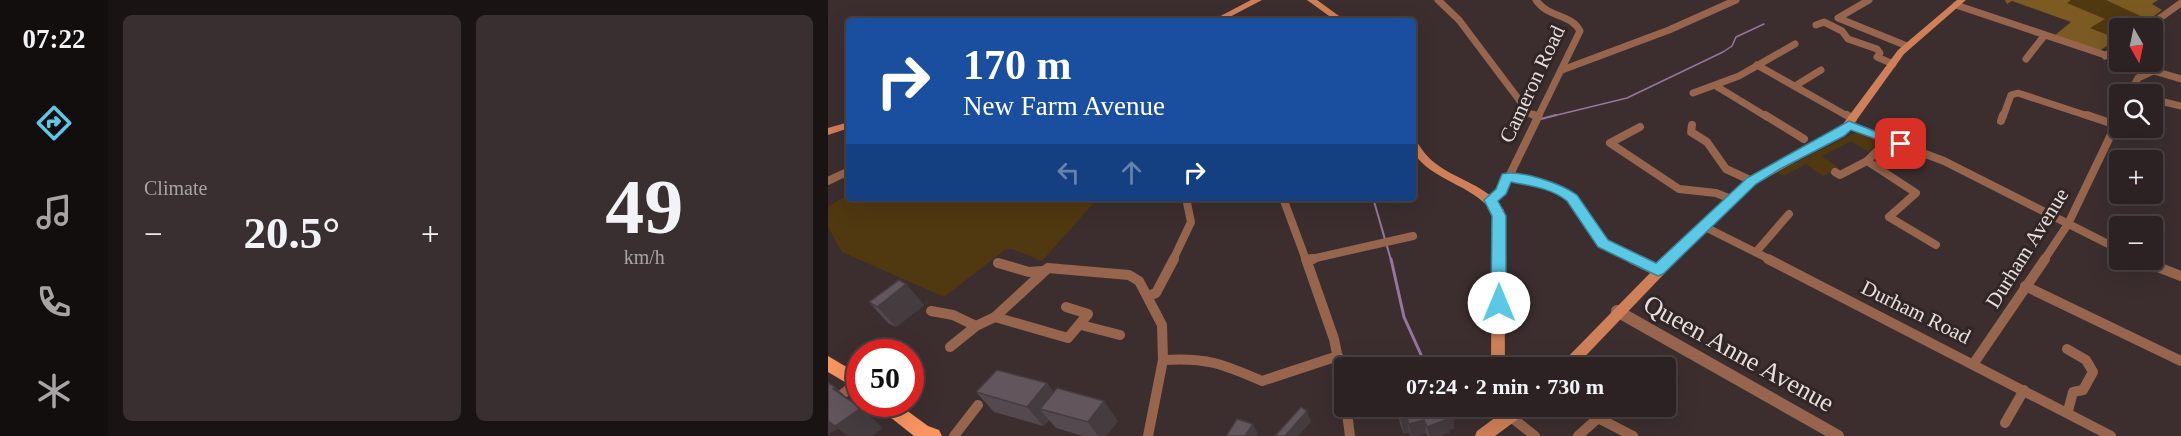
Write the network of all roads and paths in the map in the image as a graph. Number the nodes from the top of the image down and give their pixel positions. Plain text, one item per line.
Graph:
1 (1258, 0) edge
2 (1311, 0) edge
3 (1438, 0) edge
4 (1536, 0) edge
5 (1736, 0) edge
6 (1869, 0) edge
7 (1959, 2) edge
8 (2181, 3) edge
9 (2172, 9) junction
10 (2181, 12) edge
11 (1221, 18) edge
12 (1338, 18) edge
13 (2160, 18) edge
14 (1816, 25) dead end
15 (2044, 36) junction
16 (1795, 44) dead end
17 (1907, 46) junction
18 (2109, 53) edge
19 (2105, 56) junction
20 (2109, 57) edge
21 (2026, 59) dead end
22 (1893, 64) junction
23 (1757, 65) junction
24 (1562, 70) junction
25 (1821, 70) dead end
26 (2151, 72) edge
27 (2156, 72) edge
28 (2181, 79) edge
29 (2136, 84) edge
30 (1716, 86) junction
31 (1795, 86) junction
32 (1693, 93) dead end
33 (2163, 102) edge
34 (2181, 106) edge
35 (1537, 117) junction
36 (2109, 118) edge
37 (2001, 121) dead end
38 (1851, 122) junction
39 (1692, 125) dead end
40 (846, 126) edge
41 (1640, 127) dead end
42 (828, 132) edge
43 (2110, 138) edge
44 (1804, 139) dead end
45 (1889, 139) junction
46 (1416, 148) edge
47 (1867, 161) junction
48 (846, 172) edge
49 (1835, 172) dead end
50 (1507, 177) junction
51 (828, 181) edge
52 (1752, 181) junction
53 (1731, 199) junction
54 (1491, 200) junction
55 (1187, 201) edge
56 (1284, 201) edge
57 (1789, 214) dead end
58 (2068, 224) junction
59 (1703, 226) junction
60 (1413, 236) dead end
61 (2109, 244) edge
62 (1936, 245) dead end
63 (1756, 252) junction
64 (1307, 260) junction
65 (998, 263) dead end
66 (2163, 269) edge
67 (1043, 270) junction
68 (1658, 271) junction
69 (2181, 276) edge
70 (2025, 286) junction
71 (1148, 296) junction
72 (1066, 307) dead end
73 (931, 311) dead end
74 (1617, 311) junction
75 (995, 317) junction
76 (1081, 325) junction
77 (976, 326) junction
78 (1120, 335) dead end
79 (950, 347) dead end
80 (2067, 349) dead end
81 (1338, 356) joint
82 (1498, 357) edge
83 (1574, 357) edge
84 (1163, 360) junction
85 (2181, 361) edge
86 (828, 363) edge
87 (1974, 363) junction
88 (846, 375) edge
89 (2024, 390) junction
90 (846, 393) edge
91 (828, 405) edge
92 (978, 405) edge
93 (2068, 411) junction
94 (903, 417) edge
95 (1347, 417) edge
96 (1504, 417) edge
97 (1514, 417) edge
98 (2005, 423) dead end
99 (927, 435) edge
100 (954, 436) edge
101 (1148, 436) edge
102 (1350, 436) edge
103 (1483, 436) edge
104 (1535, 436) edge
105 (1578, 436) edge
106 (1633, 436) edge
107 (1838, 436) edge
108 (2111, 436) edge

1 - 11 main road
2 - 12 main road
3 - 35 street
4 - 24 street, Cameron Road
5 - 24 street
6 - 17 street
7 - 15 street
7 - 17 main road
8 - 9 street
9 - 10 street
9 - 13 street
14 - 22 street
15 - 19 street
15 - 21 street
16 - 23 street
17 - 22 main road
18 - 19 street
19 - 20 street
22 - 38 main road
23 - 30 street
23 - 31 street
24 - 35 street, Cameron Road
25 - 31 street
26 - 29 street
27 - 28 street
30 - 32 street
30 - 44 street
31 - 38 street
33 - 34 street
35 - 50 street, Cameron Road
36 - 37 street
38 - 45 street
38 - 52 main road
39 - 52 street
40 - 42 main road
41 - 53 street
43 - 58 street, Durham Avenue
45 - 47 street
45 - 58 street
46 - 54 main road
47 - 49 street
47 - 62 street
48 - 51 street
50 - 54 street, Cameron Road
50 - 68 street
52 - 53 main road
53 - 59 main road
54 - 82 main road
55 - 71 street
56 - 64 street
57 - 63 street
58 - 61 street
58 - 70 street, Durham Avenue
59 - 63 street, Durham Road
59 - 68 main road
60 - 64 street
63 - 87 street, Durham Road
64 - 81 street
65 - 67 street
66 - 69 street
67 - 71 street
67 - 75 street
68 - 74 main road
70 - 85 street
70 - 87 street, Durham Avenue
71 - 84 street
72 - 76 street
73 - 77 street
74 - 83 main road
74 - 107 street, Queen Anne Avenue
75 - 76 street
75 - 77 street
76 - 78 street
77 - 79 street
80 - 93 street
81 - 84 street
84 - 101 street
86 - 88 main road
87 - 89 street, Durham Road
89 - 93 street, Durham Road
89 - 98 street
90 - 91 street
92 - 100 street
93 - 108 street, Durham Road
94 - 99 main road
95 - 102 street
96 - 103 main road
97 - 104 street
105 - 106 street

